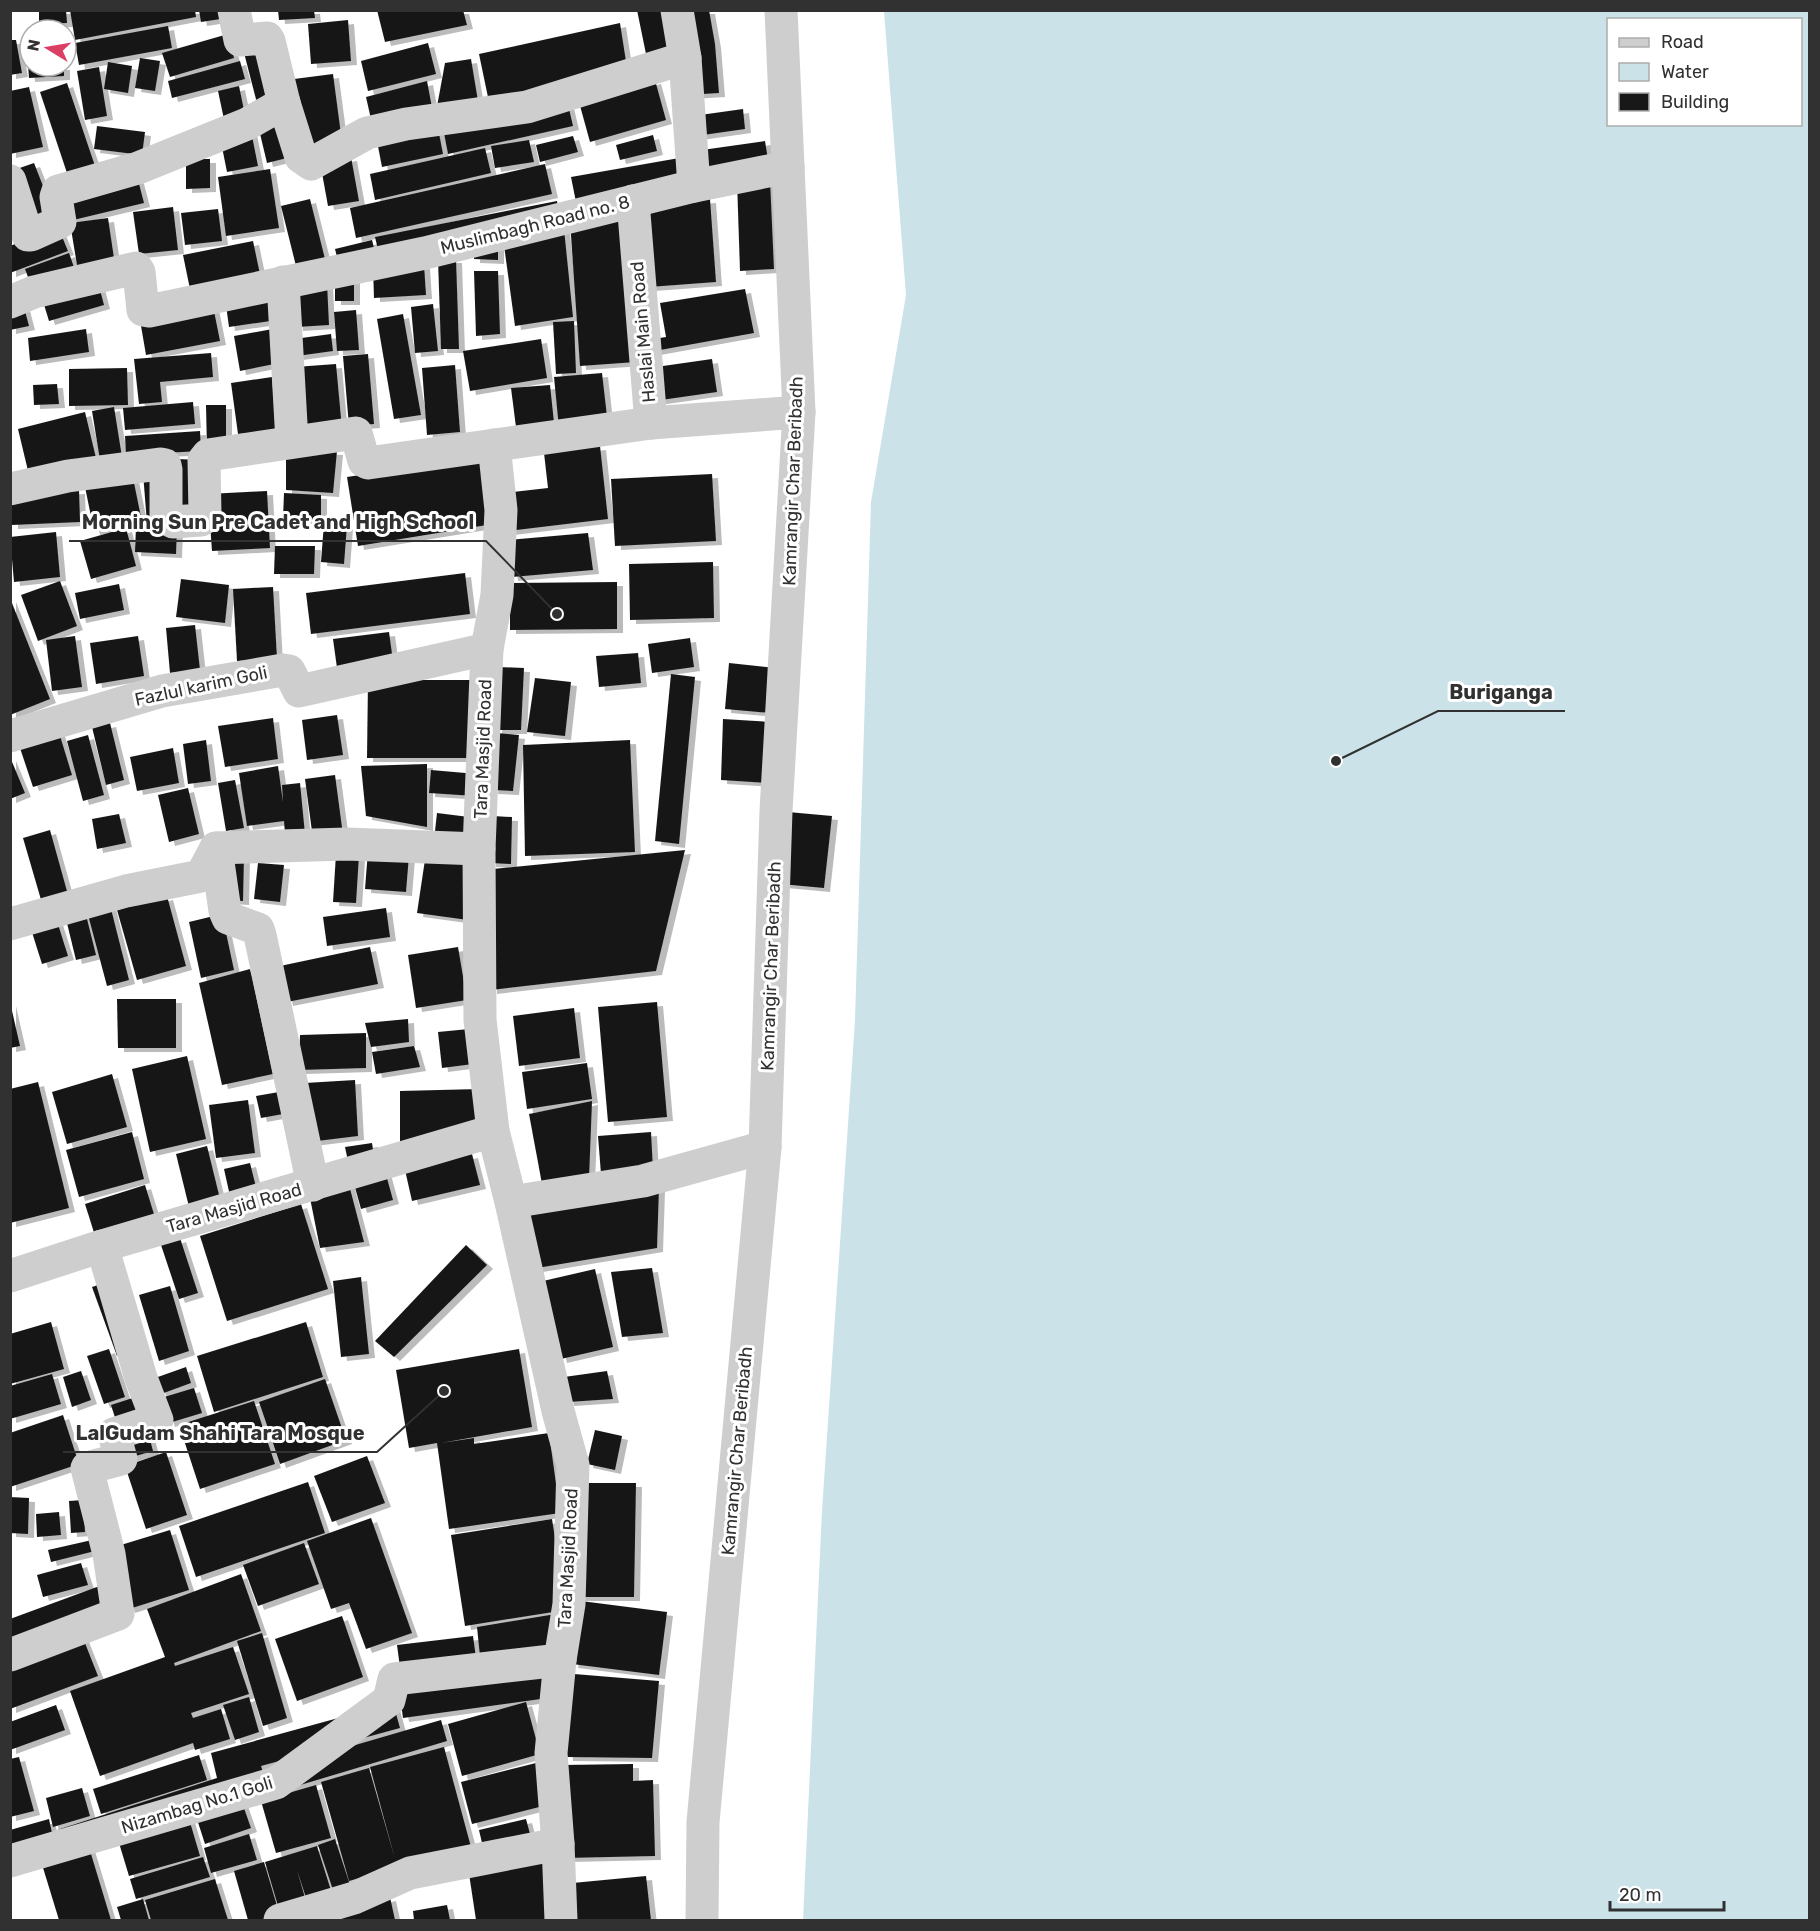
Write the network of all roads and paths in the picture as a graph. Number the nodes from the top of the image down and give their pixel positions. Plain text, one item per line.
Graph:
1 (234, 10) edge
2 (677, 10) edge
3 (781, 10) edge
4 (685, 58) junction
5 (284, 104) junction
6 (788, 167) junction
7 (10, 181) edge
8 (694, 186) junction
9 (633, 201) junction
10 (283, 282) junction
11 (10, 302) edge
12 (799, 412) junction
13 (651, 423) junction
14 (292, 442) junction
15 (494, 445) junction
16 (10, 489) edge
17 (487, 649) junction
18 (10, 736) edge
19 (216, 849) junction
20 (479, 849) junction
21 (10, 924) edge
22 (493, 1131) junction
23 (765, 1147) junction
24 (313, 1185) junction
25 (511, 1202) junction
26 (102, 1246) junction
27 (10, 1276) edge
28 (10, 1654) edge
29 (560, 1660) junction
30 (558, 1844) junction
31 (10, 1861) edge
32 (280, 1920) edge
33 (561, 1920) edge
34 (702, 1920) edge

1 - 5 street
2 - 4 street
3 - 6 street, Kamrangir Char Beribadh
4 - 5 street
4 - 8 street
5 - 7 street
6 - 8 street, Muslimbagh Road no. 8
6 - 12 street, Kamrangir Char Beribadh
8 - 9 street, Muslimbagh Road no. 8
9 - 10 street, Muslimbagh Road no. 8
9 - 13 street, Haslai Main Road
10 - 11 street, Muslimbagh Road no. 8
10 - 14 street
12 - 13 street
12 - 23 street, Kamrangir Char Beribadh
13 - 15 street, Haslai Main Road
14 - 15 street, Haslai Main Road
14 - 16 street
15 - 17 street
17 - 18 street, Fazlul karim Goli
17 - 20 street, Tara Masjid Road
19 - 20 street
19 - 21 street
19 - 24 street
20 - 22 street, Tara Masjid Road
22 - 24 street, Tara Masjid Road
22 - 25 street, Tara Masjid Road
23 - 25 street
23 - 34 street, Kamrangir Char Beribadh
24 - 26 street, Tara Masjid Road
25 - 29 street, Tara Masjid Road
26 - 27 street, Tara Masjid Road
26 - 28 street
29 - 30 street, Tara Masjid Road
29 - 31 street, Nizambag No.1 Goli
30 - 32 street
30 - 33 street, Tara Masjid Road

